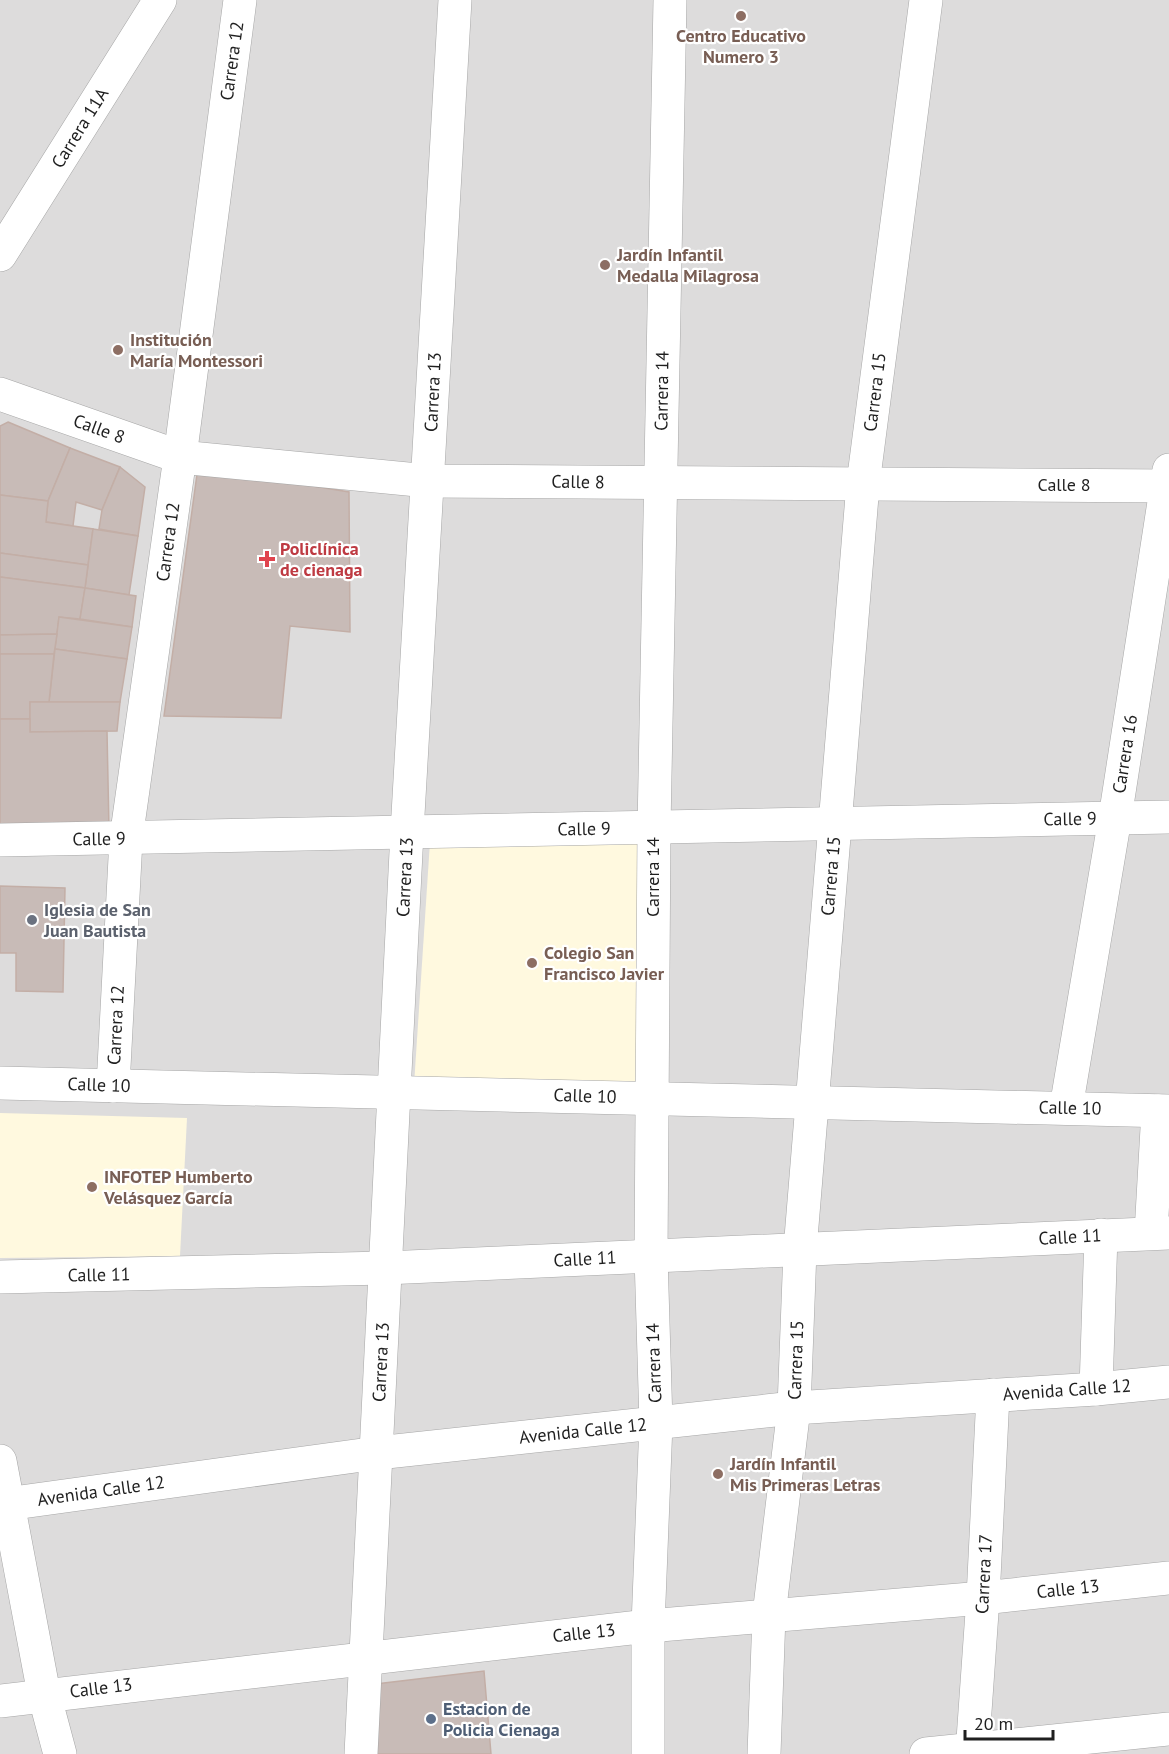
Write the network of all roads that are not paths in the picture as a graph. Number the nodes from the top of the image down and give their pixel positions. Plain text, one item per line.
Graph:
1 (160, 0) edge
2 (240, 0) edge
3 (455, 0) edge
4 (670, 0) edge
5 (926, 0) edge
6 (0, 255) edge
7 (0, 394) edge
8 (180, 457) junction
9 (428, 481) junction
10 (1168, 481) edge
11 (660, 483) junction
12 (863, 484) junction
13 (1169, 817) edge
14 (1115, 818) junction
15 (835, 824) junction
16 (654, 828) junction
17 (407, 832) junction
18 (126, 839) junction
19 (0, 840) edge
20 (0, 1083) edge
21 (113, 1086) junction
22 (393, 1091) junction
23 (652, 1098) junction
24 (812, 1103) junction
25 (1066, 1108) junction
26 (1163, 1111) edge
27 (1160, 1233) edge
28 (1101, 1235) junction
29 (800, 1250) junction
30 (651, 1256) junction
31 (385, 1268) junction
32 (0, 1277) edge
33 (1169, 1382) edge
34 (1096, 1389) junction
35 (993, 1395) junction
36 (795, 1408) junction
37 (656, 1423) junction
38 (377, 1453) junction
39 (0, 1461) edge
40 (4, 1504) edge
41 (1169, 1578) edge
42 (983, 1598) junction
43 (769, 1615) junction
44 (648, 1626) junction
45 (365, 1657) junction
46 (44, 1695) junction
47 (0, 1701) edge
48 (1169, 1729) edge
49 (973, 1751) edge
50 (60, 1754) edge
51 (361, 1754) edge
52 (648, 1754) edge
53 (764, 1754) edge
54 (926, 1754) edge

1 - 6 street, Carrera 11A
2 - 8 street, Carrera 12
3 - 9 street, Carrera 13
4 - 11 street, Carrera 14
5 - 12 street, Carrera 15
7 - 8 street, Calle 8
8 - 9 street, Calle 8
8 - 18 street, Carrera 12
9 - 11 street, Calle 8
9 - 17 street, Carrera 13
10 - 12 street, Calle 8
10 - 14 street, Carrera 16
11 - 12 street, Calle 8
11 - 16 street, Carrera 14
12 - 15 street, Carrera 15
13 - 14 street, Calle 9
14 - 15 street, Calle 9
14 - 25 street, Carrera 16
15 - 16 street, Calle 9
15 - 24 street, Carrera 15
16 - 17 street, Calle 9
16 - 23 street, Carrera 14
17 - 18 street, Calle 9
17 - 22 street, Carrera 13
18 - 19 street, Calle 9
18 - 21 street, Carrera 12
20 - 21 street, Calle 10
21 - 22 street, Calle 10
22 - 23 street, Calle 10
22 - 31 street, Carrera 13
23 - 24 street, Calle 10
23 - 30 street, Carrera 14
24 - 25 street, Calle 10
24 - 29 street, Carrera 15
25 - 26 street, Calle 10
26 - 27 street
27 - 28 street, Calle 11
28 - 29 street, Calle 11
28 - 34 street
29 - 30 street, Calle 11
29 - 36 street, Carrera 15
30 - 31 street, Calle 11
30 - 37 street, Carrera 14
31 - 32 street, Calle 11
31 - 38 street, Carrera 13
33 - 34 street, Avenida Calle 12
34 - 35 street, Avenida Calle 12
35 - 36 street, Avenida Calle 12
35 - 42 street, Carrera 17
36 - 37 street, Avenida Calle 12
36 - 43 street, Carrera 15
37 - 38 street, Avenida Calle 12
37 - 44 street, Carrera 14
38 - 40 street, Avenida Calle 12
38 - 45 street, Carrera 13
39 - 40 street
40 - 46 street
41 - 42 street, Calle 13
42 - 43 street, Calle 13
42 - 49 street, Carrera 17
43 - 44 street, Calle 13
43 - 53 street, Carrera 15
44 - 45 street, Calle 13
44 - 52 street, Carrera 14
45 - 46 street, Calle 13
45 - 51 street, Carrera 13
46 - 47 street, Calle 13
46 - 50 street
48 - 49 street
49 - 54 street

